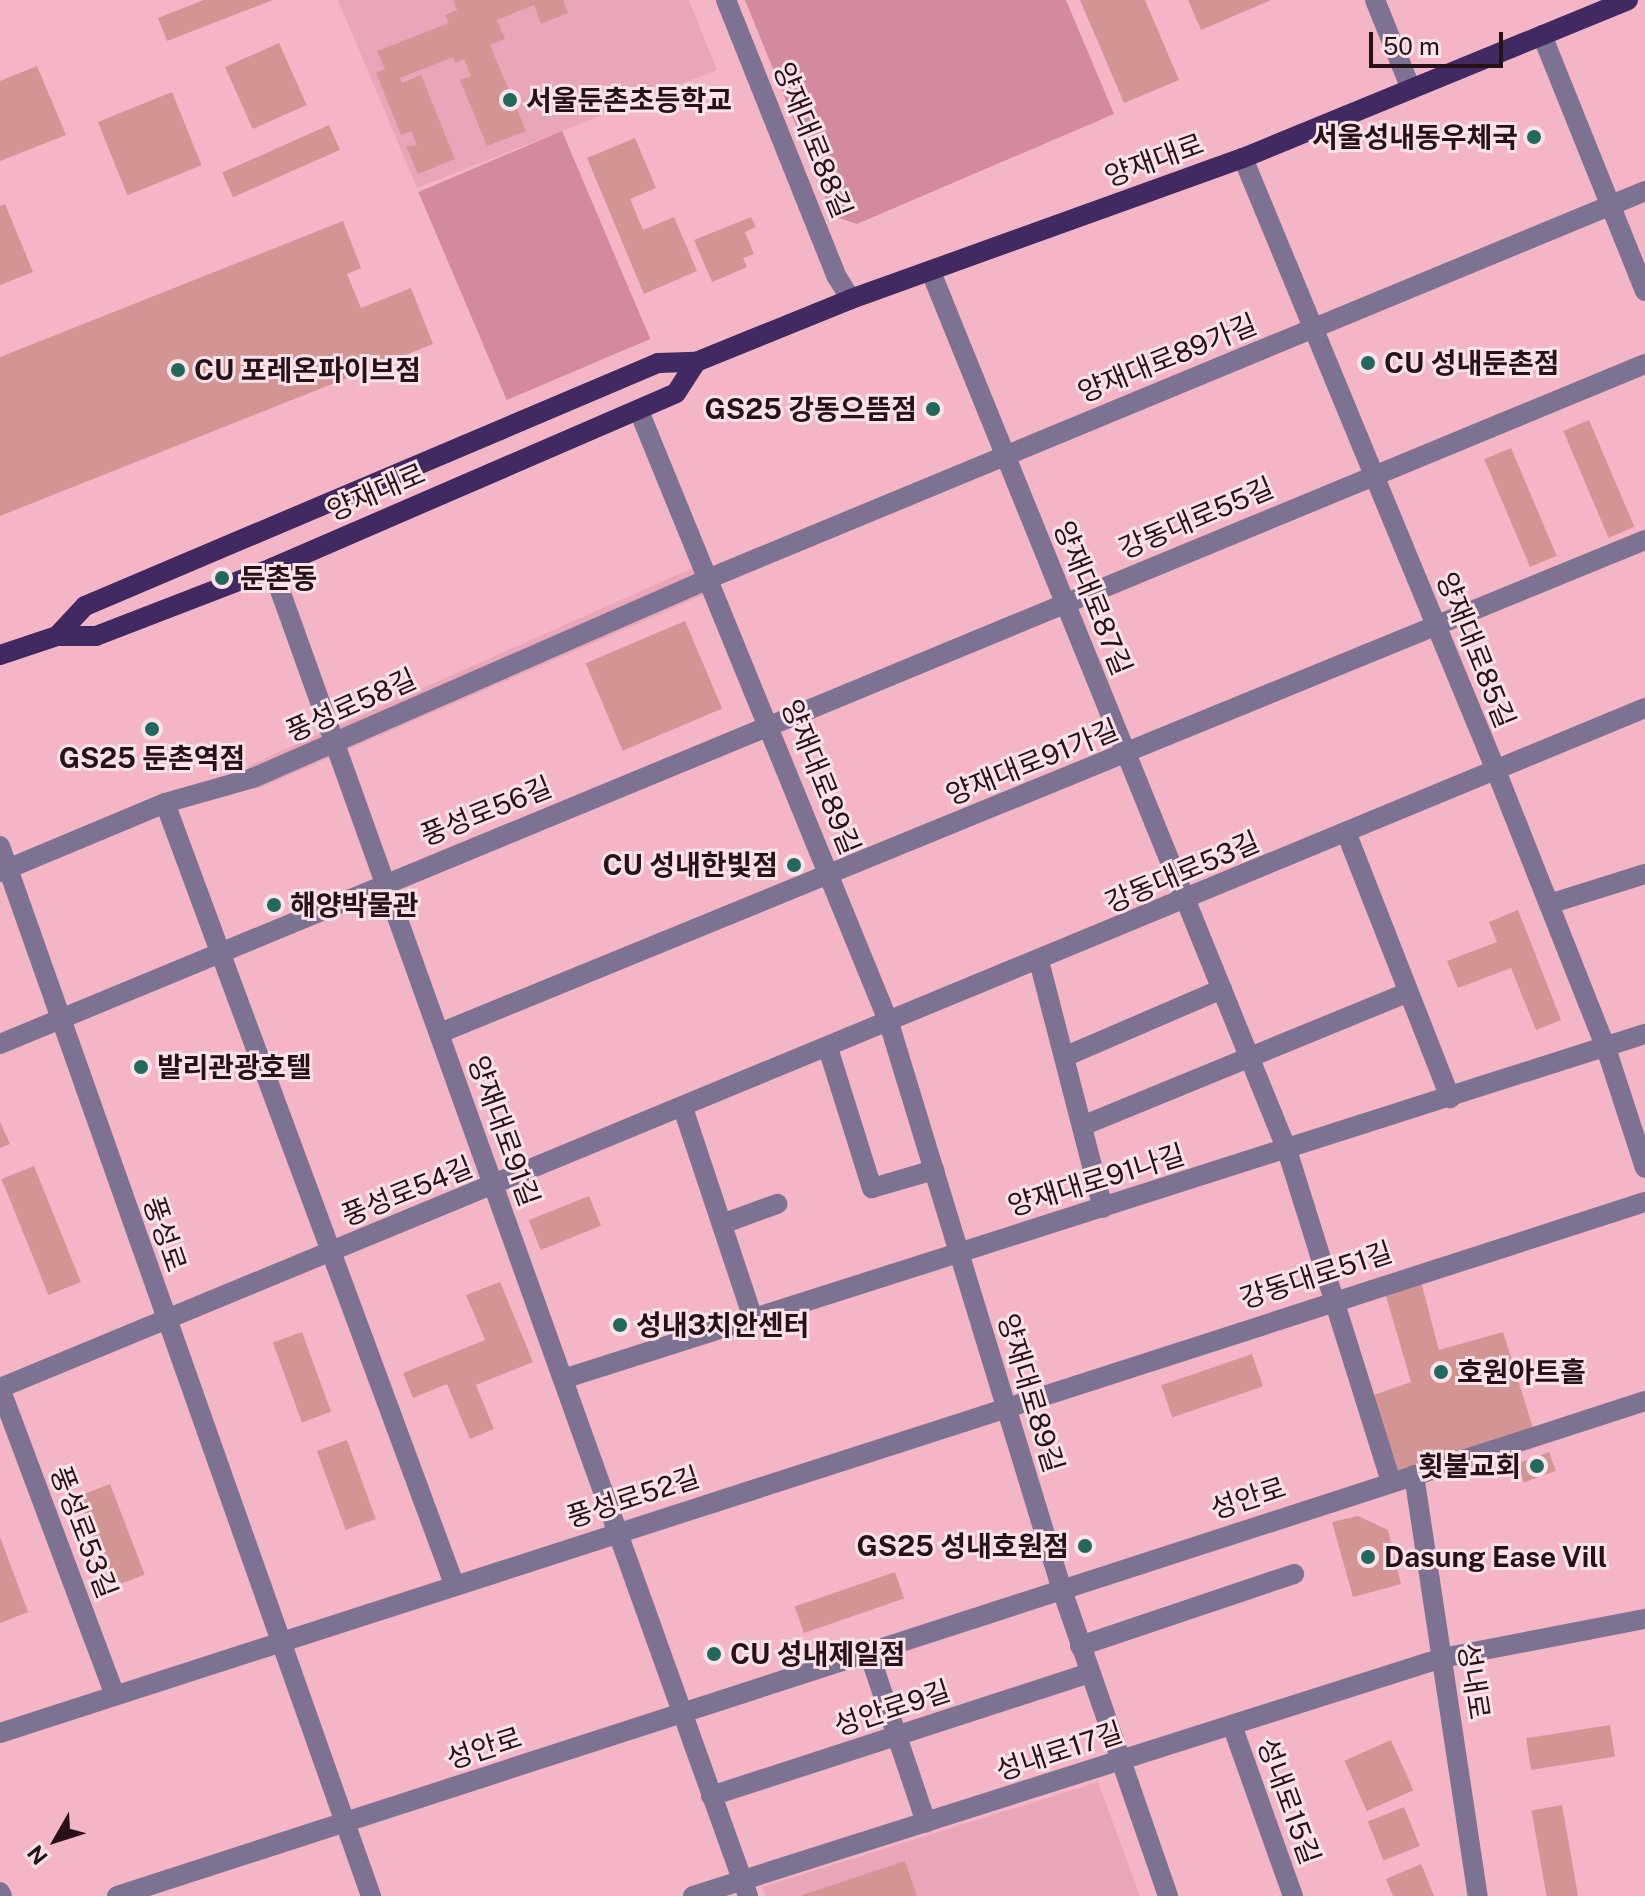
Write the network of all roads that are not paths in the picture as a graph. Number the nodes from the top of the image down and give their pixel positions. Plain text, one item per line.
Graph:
1 (726, 0) edge
2 (1375, 0) edge
3 (1628, 0) edge
4 (1542, 35) junction
5 (1411, 89) junction
6 (1243, 158) junction
7 (1645, 191) edge
8 (1612, 205) junction
9 (931, 272) junction
10 (1645, 291) edge
11 (851, 299) junction
12 (1313, 328) junction
13 (696, 362) junction
14 (1645, 364) edge
15 (639, 411) junction
16 (1005, 456) junction
17 (1373, 474) junction
18 (1645, 540) edge
19 (272, 568) junction
20 (710, 578) junction
21 (1065, 604) junction
22 (1436, 627) junction
23 (57, 636) junction
24 (0, 655) edge
25 (1645, 708) edge
26 (769, 724) junction
27 (334, 742) junction
28 (1126, 753) junction
29 (1495, 768) junction
30 (165, 803) junction
31 (1346, 832) junction
32 (0, 846) edge
33 (4, 870) edge
34 (1645, 874) edge
35 (830, 875) junction
36 (386, 883) junction
37 (1187, 901) junction
38 (1549, 904) junction
39 (224, 952) junction
40 (1039, 961) junction
41 (1222, 989) junction
42 (1408, 992) junction
43 (63, 1019) junction
44 (889, 1023) junction
45 (440, 1033) junction
46 (1645, 1034) edge
47 (0, 1044) edge
48 (828, 1048) junction
49 (1606, 1048) junction
50 (1064, 1057) junction
51 (1251, 1060) junction
52 (1450, 1098) junction
53 (683, 1108) junction
54 (1082, 1126) junction
55 (1287, 1150) junction
56 (1645, 1168) edge
57 (934, 1170) junction
58 (494, 1185) junction
59 (1645, 1202) edge
60 (777, 1204) dead end
61 (1103, 1208) junction
62 (722, 1224) junction
63 (331, 1252) junction
64 (959, 1253) junction
65 (1334, 1298) junction
66 (753, 1318) junction
67 (166, 1319) junction
68 (563, 1379) junction
69 (0, 1388) edge
70 (1645, 1401) edge
71 (1005, 1406) junction
72 (1414, 1475) junction
73 (1391, 1482) junction
74 (617, 1532) junction
75 (1294, 1574) dead end
76 (454, 1584) junction
77 (1061, 1587) junction
78 (1645, 1619) edge
79 (279, 1640) junction
80 (1080, 1646) junction
81 (868, 1650) junction
82 (1442, 1658) junction
83 (1089, 1673) junction
84 (115, 1695) junction
85 (681, 1712) junction
86 (1232, 1725) junction
87 (0, 1733) edge
88 (897, 1736) junction
89 (1117, 1761) junction
90 (711, 1796) junction
91 (926, 1822) junction
92 (345, 1824) junction
93 (745, 1888) edge
94 (117, 1896) edge
95 (371, 1896) edge
96 (693, 1896) edge
97 (1168, 1896) edge
98 (1293, 1896) edge
99 (1478, 1896) edge

1 - 11 street, 양재대로88길
2 - 5 street
3 - 4 main road, 양재대로
4 - 5 main road, 양재대로
4 - 8 street
5 - 6 main road, 양재대로
6 - 9 main road, 양재대로
6 - 12 street, 양재대로85길
7 - 8 street, 양재대로89가길
8 - 10 street
8 - 12 street, 양재대로89가길
9 - 11 main road, 양재대로
9 - 16 street, 양재대로87길
11 - 13 main road, 양재대로
12 - 16 street, 양재대로89가길
12 - 17 street, 양재대로85길
13 - 15 main road, 양재대로
13 - 23 main road, 양재대로
14 - 17 street, 강동대로55길
15 - 19 main road, 양재대로
15 - 20 street, 양재대로89길
16 - 20 street, 양재대로89가길
16 - 21 street, 양재대로87길
17 - 21 street, 강동대로55길
17 - 22 street, 양재대로85길
18 - 22 street, 양재대로91가길
19 - 23 main road, 양재대로
19 - 27 street, 양재대로91길
20 - 26 street, 양재대로89길
20 - 27 street, 풍성로58길
21 - 26 street, 강동대로55길
21 - 28 street, 양재대로87길
22 - 28 street, 양재대로91가길
22 - 29 street, 양재대로85길
23 - 24 main road, 양재대로
25 - 29 street, 강동대로53길
26 - 35 street, 양재대로89길
26 - 36 street, 풍성로56길
27 - 30 street, 풍성로58길
27 - 36 street, 양재대로91길
28 - 35 street, 양재대로91가길
28 - 37 street, 양재대로87길
29 - 31 street, 강동대로53길
29 - 38 street, 양재대로85길
30 - 33 street, 풍성로58길
30 - 39 street
31 - 37 street, 강동대로53길
31 - 42 street
32 - 33 street, 풍성로
33 - 43 street, 풍성로
34 - 38 street
35 - 44 street, 양재대로89길
35 - 45 street, 양재대로91가길
36 - 39 street, 풍성로56길
36 - 45 street, 양재대로91길
37 - 40 street, 강동대로53길
37 - 41 street, 양재대로87길
38 - 49 street, 양재대로85길
39 - 43 street, 풍성로56길
39 - 63 street
40 - 44 street, 강동대로53길
40 - 50 street
41 - 50 street
41 - 51 street, 양재대로87길
42 - 51 street
42 - 52 street
43 - 47 street, 풍성로56길
43 - 67 street, 풍성로
44 - 48 street, 풍성로54길
44 - 57 street, 양재대로89길
45 - 58 street, 양재대로91길
46 - 49 street, 양재대로91나길
48 - 53 street, 풍성로54길
48 - 57 street
49 - 52 street, 양재대로91나길
49 - 56 street, 양재대로85길
50 - 54 street
51 - 54 street
51 - 55 street, 양재대로87길
52 - 55 street, 양재대로91나길
53 - 58 street, 풍성로54길
53 - 62 street
54 - 61 street
55 - 61 street, 양재대로91나길
55 - 65 street, 양재대로87길
57 - 64 street, 양재대로89길
58 - 63 street, 풍성로54길
58 - 68 street, 양재대로91길
59 - 65 street, 강동대로51길
60 - 62 street
61 - 64 street, 양재대로91나길
62 - 66 street
63 - 67 street, 풍성로54길
63 - 76 street, 풍성로54길
64 - 66 street, 양재대로91나길
64 - 71 street, 양재대로89길
65 - 71 street, 강동대로51길
65 - 73 street, 양재대로87길
66 - 68 street, 양재대로91나길
67 - 69 street, 풍성로53길
67 - 79 street, 풍성로
68 - 74 street, 양재대로91길
69 - 84 street, 풍성로53길
70 - 72 street, 성안로
71 - 74 street, 풍성로52길
71 - 77 street, 양재대로89길
72 - 73 street, 성안로
72 - 82 street, 성내로
73 - 77 street, 성안로
74 - 76 street, 풍성로52길
74 - 85 street, 양재대로91길
75 - 80 street
76 - 79 street, 풍성로52길
77 - 80 street, 양재대로89길
77 - 81 street, 성안로
78 - 82 street, 성내로17길
79 - 84 street
79 - 92 street, 풍성로
80 - 83 street, 양재대로89길
81 - 85 street, 성안로
81 - 88 street
82 - 86 street, 성내로17길
82 - 99 street, 성내로
83 - 88 street, 성안로9길
83 - 89 street, 양재대로89길
84 - 87 street
85 - 90 street
85 - 92 street, 성안로
86 - 89 street, 성내로17길
86 - 98 street, 성내로15길
88 - 90 street, 성안로9길
88 - 91 street
89 - 91 street, 성내로17길
89 - 97 street, 양재대로89길
90 - 93 street
91 - 93 street, 성내로17길
92 - 94 street, 성안로
92 - 95 street, 풍성로
93 - 96 street, 성내로17길

